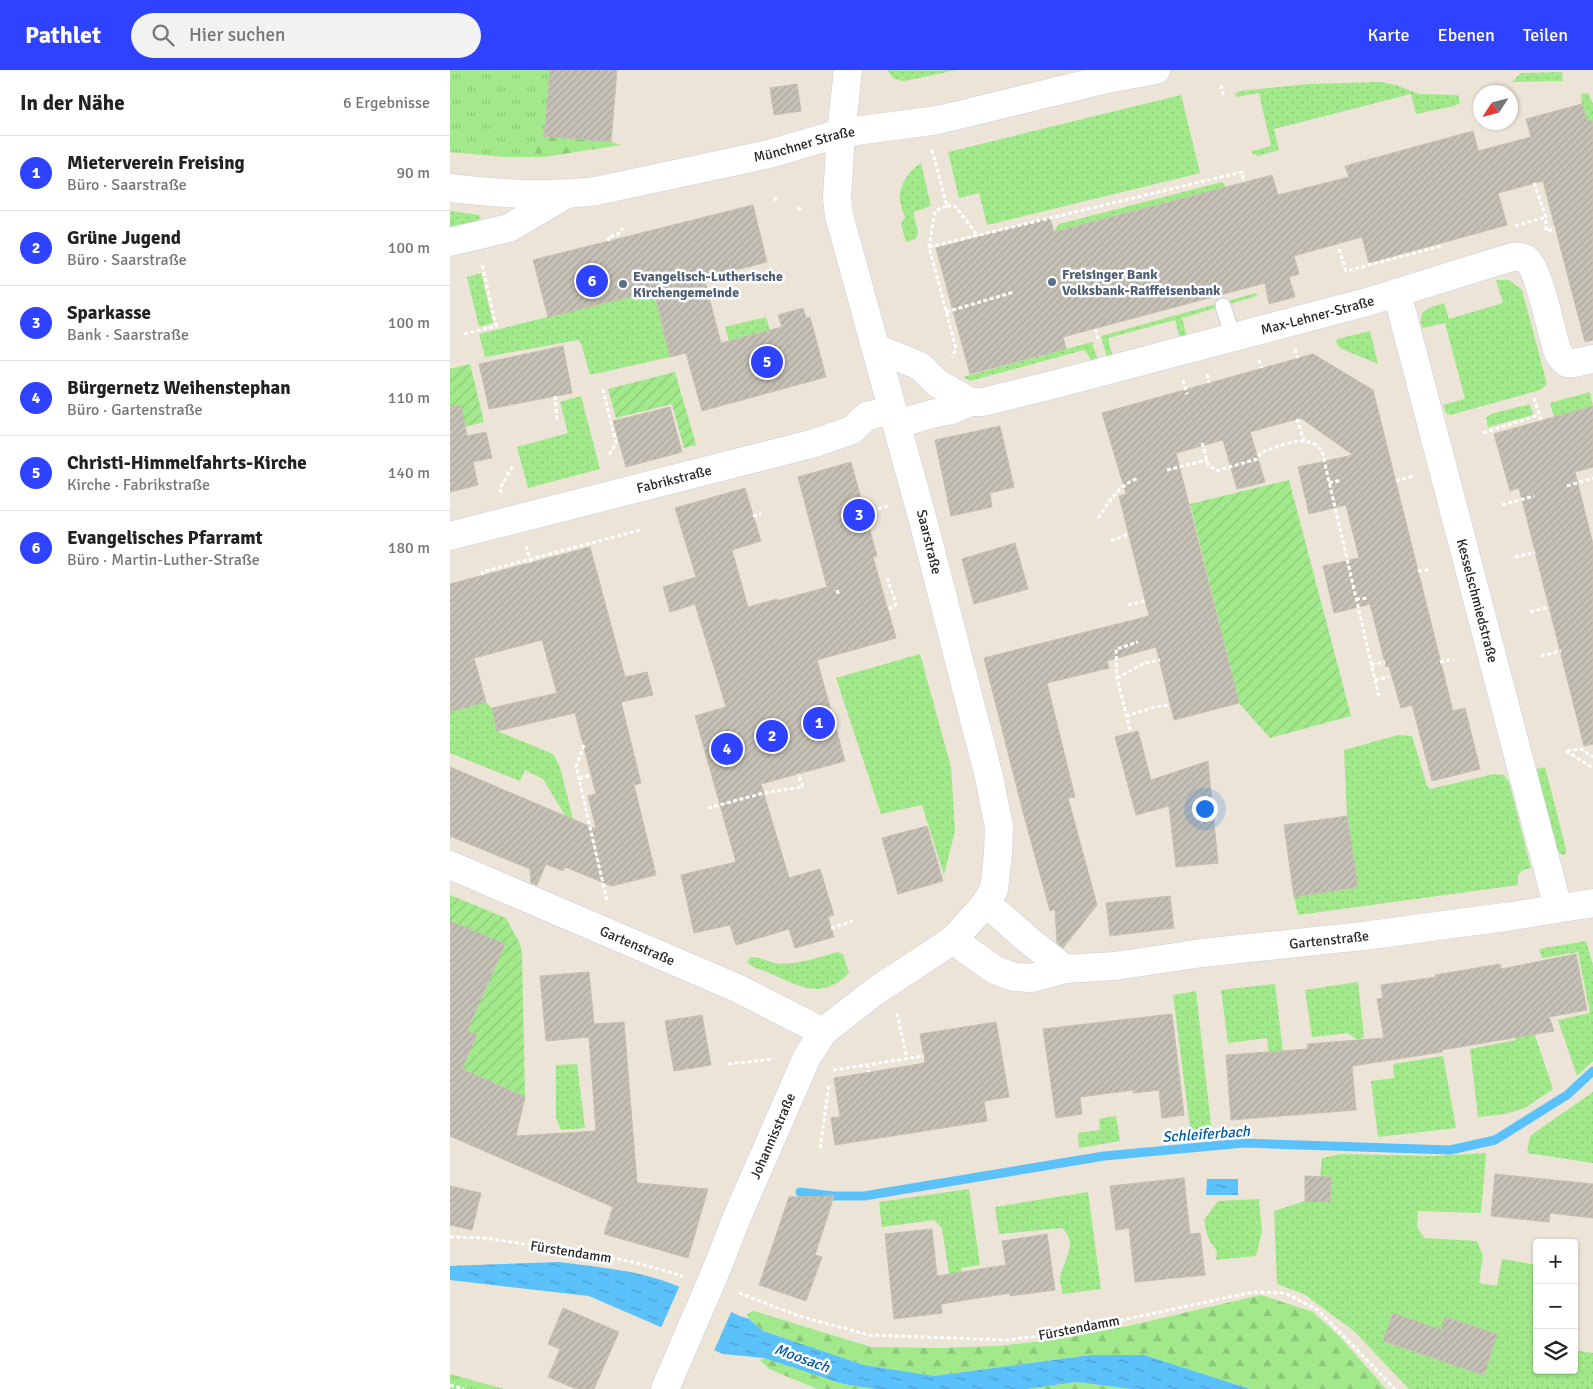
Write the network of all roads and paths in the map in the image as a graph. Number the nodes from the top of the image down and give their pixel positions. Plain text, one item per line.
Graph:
1 (848, 70) edge
2 (1156, 70) edge
3 (1221, 85) dead end
4 (1224, 98) dead end
5 (841, 134) junction
6 (932, 150) dead end
7 (1244, 182) dead end
8 (1534, 183) dead end
9 (450, 188) edge
10 (567, 194) junction
11 (775, 197) dead end
12 (776, 202) dead end
13 (947, 206) junction
14 (803, 208) dead end
15 (797, 210) dead end
16 (1546, 218) junction
17 (623, 228) dead end
18 (1508, 228) dead end
19 (1555, 229) dead end
20 (978, 236) junction
21 (609, 241) dead end
22 (450, 242) edge
23 (1442, 246) dead end
24 (929, 247) junction
25 (1339, 249) dead end
26 (481, 258) dead end
27 (1014, 292) dead end
28 (1397, 293) junction
29 (1223, 306) dead end
30 (946, 312) junction
31 (464, 334) dead end
32 (1232, 337) junction
33 (876, 348) junction
34 (1593, 359) edge
35 (949, 364) dead end
36 (603, 389) dead end
37 (555, 396) dead end
38 (1534, 398) dead end
39 (970, 402) junction
40 (1539, 416) junction
41 (895, 417) junction
42 (1297, 419) dead end
43 (557, 420) dead end
44 (1541, 420) dead end
45 (1483, 433) dead end
46 (1304, 441) junction
47 (1202, 443) dead end
48 (609, 455) dead end
49 (1207, 460) junction
50 (514, 464) dead end
51 (1167, 470) dead end
52 (1414, 476) dead end
53 (1139, 478) dead end
54 (1593, 478) edge
55 (1341, 480) dead end
56 (1396, 481) dead end
57 (1329, 483) junction
58 (1567, 486) dead end
59 (1534, 496) dead end
60 (503, 497) dead end
61 (896, 504) dead end
62 (1502, 505) dead end
63 (865, 512) dead end
64 (761, 514) dead end
65 (753, 516) dead end
66 (1098, 518) dead end
67 (640, 530) dead end
68 (1128, 534) dead end
69 (450, 536) edge
70 (1111, 541) dead end
71 (527, 547) dead end
72 (1535, 552) dead end
73 (1516, 557) dead end
74 (531, 560) junction
75 (1429, 570) dead end
76 (1418, 571) dead end
77 (483, 575) dead end
78 (888, 578) dead end
79 (837, 590) dead end
80 (839, 596) dead end
81 (1369, 598) dead end
82 (1356, 599) junction
83 (1145, 601) dead end
84 (1128, 605) dead end
85 (1549, 607) dead end
86 (888, 610) dead end
87 (1530, 612) dead end
88 (1138, 642) dead end
89 (1561, 651) dead end
90 (1541, 656) dead end
91 (1454, 659) dead end
92 (1160, 660) dead end
93 (1385, 662) dead end
94 (1440, 662) dead end
95 (1371, 665) junction
96 (1389, 677) dead end
97 (1117, 678) junction
98 (1375, 680) junction
99 (1379, 698) dead end
100 (1170, 705) dead end
101 (1126, 716) junction
102 (1130, 730) dead end
103 (584, 745) dead end
104 (1593, 757) edge
105 (1593, 768) edge
106 (798, 774) dead end
107 (591, 775) dead end
108 (579, 779) junction
109 (708, 808) dead end
110 (592, 810) dead end
111 (587, 812) junction
112 (600, 841) dead end
113 (594, 843) junction
114 (450, 865) edge
115 (608, 876) dead end
116 (601, 877) junction
117 (986, 903) junction
118 (1593, 903) edge
119 (1558, 908) junction
120 (609, 909) dead end
121 (853, 920) dead end
122 (831, 928) dead end
123 (953, 940) junction
124 (1065, 969) junction
125 (897, 1013) dead end
126 (823, 1032) junction
127 (924, 1056) dead end
128 (777, 1059) dead end
129 (906, 1059) junction
130 (728, 1064) dead end
131 (867, 1064) junction
132 (828, 1071) dead end
133 (869, 1072) dead end
134 (830, 1080) dead end
135 (820, 1148) dead end
136 (450, 1237) edge
137 (709, 1287) junction
138 (450, 1385) edge
139 (464, 1389) edge
140 (665, 1389) edge
141 (1395, 1389) edge

1 - 5 street, Saarstraße
2 - 5 street, Münchner Straße
3 - 4 path
5 - 10 street, Münchner Straße
5 - 33 street, Saarstraße
6 - 13 path
7 - 20 path
8 - 16 path
9 - 10 street, Münchner Straße
10 - 22 street
11 - 12 path
13 - 20 path
13 - 24 path
14 - 15 path
16 - 18 path
16 - 19 path
17 - 21 path
20 - 24 path
23 - 25 path
24 - 30 path
26 - 31 path
27 - 30 path
28 - 32 street, Max-Lehner-Straße
28 - 34 street, Max-Lehner-Straße
28 - 119 street, Kesselschmiedstraße
29 - 32 lane
30 - 35 path
32 - 39 street, Max-Lehner-Straße
33 - 39 street
33 - 41 street, Saarstraße
36 - 48 path
37 - 43 path
38 - 40 path
39 - 41 street, Max-Lehner-Straße
40 - 44 path
40 - 45 path
41 - 69 street, Fabrikstraße
41 - 117 street, Saarstraße
42 - 46 path
46 - 49 path
46 - 57 path
47 - 49 path
49 - 51 path
50 - 60 path
52 - 56 path
53 - 66 path
54 - 58 path
55 - 57 path
57 - 82 path
59 - 62 path
61 - 63 path
64 - 65 path
67 - 74 path
68 - 70 path
71 - 74 path
72 - 73 path
74 - 77 path
75 - 76 path
78 - 86 path
79 - 80 path
81 - 82 path
82 - 95 path
83 - 84 path
85 - 87 path
88 - 97 path
89 - 90 path
91 - 94 path
92 - 97 path
93 - 95 path
95 - 98 path
96 - 98 path
97 - 101 path
98 - 99 path
100 - 101 path
101 - 102 path
103 - 108 path
104 - 105 path
106 - 109 path
107 - 108 path
108 - 111 path
110 - 111 path
111 - 113 path
112 - 113 path
113 - 116 path
114 - 126 street, Gartenstraße
115 - 116 path
116 - 120 path
117 - 123 street, Saarstraße
117 - 124 street
118 - 119 street, Gartenstraße
119 - 124 street, Gartenstraße
121 - 122 path
123 - 124 street, Gartenstraße
123 - 126 street, Johannisstraße
125 - 129 path
126 - 137 street, Johannisstraße
127 - 129 path
128 - 130 path
129 - 131 path
131 - 132 path
131 - 133 path
134 - 135 path
136 - 137 path, Fürstendamm
137 - 140 street, Johannisstraße
137 - 141 path, Fürstendamm
138 - 139 path

